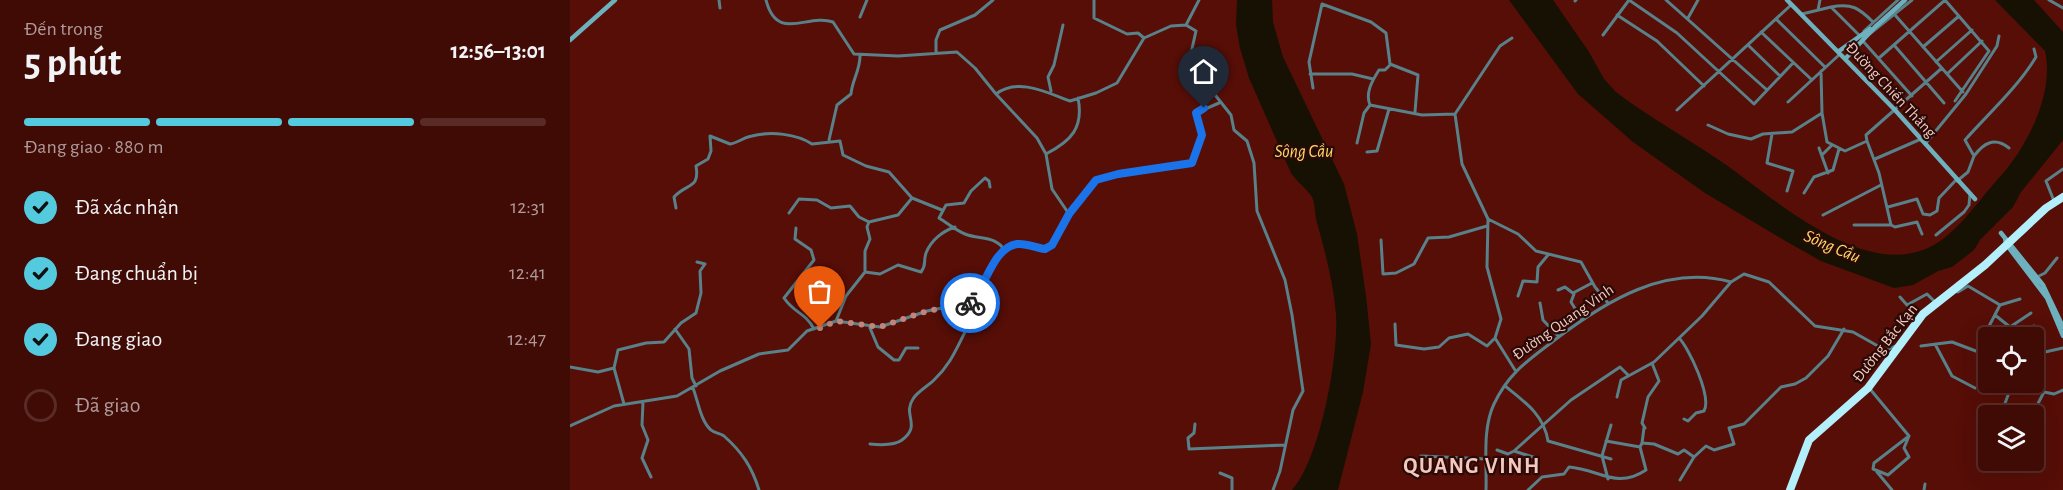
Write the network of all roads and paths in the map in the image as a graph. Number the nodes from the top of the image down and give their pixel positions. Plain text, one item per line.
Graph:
1 (615, 0) edge
2 (719, 0) edge
3 (766, 0) edge
4 (867, 0) edge
5 (993, 0) edge
6 (1094, 0) edge
7 (1199, 0) edge
8 (1629, 0) edge
9 (1666, 0) edge
10 (1698, 0) edge
11 (1786, 0) edge
12 (1820, 0) edge
13 (1898, 0) edge
14 (1905, 0) edge
15 (1912, 0) edge
16 (1945, 0) edge
17 (2049, 0) edge
18 (1791, 5) junction
19 (1831, 7) junction
20 (720, 8) dead end
21 (2063, 8) edge
22 (1818, 10) junction
23 (1801, 14) junction
24 (1617, 15) junction
25 (1895, 15) junction
26 (1959, 16) junction
27 (860, 17) dead end
28 (1688, 18) junction
29 (1776, 19) junction
30 (1874, 24) junction
31 (1063, 25) dead end
32 (1186, 25) junction
33 (1972, 30) junction
34 (1761, 32) junction
35 (1909, 32) junction
36 (1603, 35) dead end
37 (1999, 36) dead end
38 (1144, 38) junction
39 (1512, 38) dead end
40 (1861, 39) junction
41 (570, 40) edge
42 (1982, 41) junction
43 (1748, 45) junction
44 (1894, 45) junction
45 (1923, 47) junction
46 (2034, 49) dead end
47 (936, 52) junction
48 (1840, 52) junction
49 (860, 56) junction
50 (1846, 58) junction
51 (1879, 58) junction
52 (1732, 59) junction
53 (1936, 62) junction
54 (1794, 63) junction
55 (1390, 64) junction
56 (1826, 67) junction
57 (1942, 68) junction
58 (1821, 71) junction
59 (1719, 72) junction
60 (1309, 74) junction
61 (1947, 74) junction
62 (1780, 76) junction
63 (1373, 80) junction
64 (1812, 80) junction
65 (1927, 82) junction
66 (1704, 86) junction
67 (1313, 88) dead end
68 (1767, 90) junction
69 (1051, 92) junction
70 (1963, 92) junction
71 (996, 94) junction
72 (1912, 96) junction
73 (1078, 98) junction
74 (1955, 101) dead end
75 (1788, 102) dead end
76 (1219, 103) junction
77 (1944, 103) dead end
78 (1370, 105) junction
79 (1389, 109) junction
80 (1677, 110) dead end
81 (1895, 110) junction
82 (1415, 112) junction
83 (1822, 113) junction
84 (1455, 114) junction
85 (1708, 125) dead end
86 (1772, 134) junction
87 (829, 141) junction
88 (1867, 141) junction
89 (1357, 142) dead end
90 (1923, 142) junction
91 (1831, 146) junction
92 (2009, 147) dead end
93 (1819, 148) dead end
94 (1839, 149) junction
95 (1367, 152) dead end
96 (1046, 154) junction
97 (1823, 154) junction
98 (1974, 156) junction
99 (1875, 159) junction
100 (2063, 169) edge
101 (1828, 173) junction
102 (1956, 180) junction
103 (1881, 185) junction
104 (990, 187) dead end
105 (1787, 191) dead end
106 (1804, 193) dead end
107 (1970, 194) junction
108 (912, 198) junction
109 (1975, 199) dead end
110 (2059, 201) edge
111 (1888, 207) junction
112 (675, 208) dead end
113 (942, 210) junction
114 (789, 213) dead end
115 (1069, 214) junction
116 (1823, 215) dead end
117 (1488, 219) junction
118 (869, 222) junction
119 (1854, 225) dead end
120 (1891, 225) junction
121 (1487, 226) junction
122 (956, 227) junction
123 (796, 228) dead end
124 (1922, 234) dead end
125 (1936, 235) dead end
126 (1381, 240) dead end
127 (2007, 241) junction
128 (1005, 251) junction
129 (1548, 255) junction
130 (2057, 258) dead end
131 (697, 262) dead end
132 (865, 272) junction
133 (2037, 277) junction
134 (1731, 282) junction
135 (1592, 283) junction
136 (1954, 289) junction
137 (1558, 290) dead end
138 (1573, 293) junction
139 (1518, 296) dead end
140 (1900, 297) dead end
141 (2020, 299) dead end
142 (972, 302) junction
143 (1540, 303) dead end
144 (1608, 303) junction
145 (1936, 303) junction
146 (2000, 305) junction
147 (2031, 314) dead end
148 (1995, 315) junction
149 (1582, 320) junction
150 (836, 321) junction
151 (1395, 324) dead end
152 (2034, 326) dead end
153 (870, 327) junction
154 (1989, 327) edge
155 (2010, 327) joint
156 (2063, 327) edge
157 (675, 329) junction
158 (814, 329) junction
159 (1844, 329) junction
160 (2063, 336) edge
161 (1559, 337) junction
162 (1495, 338) junction
163 (1679, 338) junction
164 (1935, 344) junction
165 (1899, 345) junction
166 (1921, 346) dead end
167 (918, 348) dead end
168 (2063, 348) edge
169 (1978, 352) edge
170 (1652, 363) junction
171 (570, 367) edge
172 (614, 368) junction
173 (1515, 370) junction
174 (1628, 375) junction
175 (1505, 386) junction
176 (695, 387) junction
177 (1868, 388) junction
178 (1975, 388) dead end
179 (2063, 390) edge
180 (1617, 397) dead end
181 (643, 402) junction
182 (624, 404) junction
183 (2037, 405) edge
184 (1684, 419) dead end
185 (1195, 424) dead end
186 (1544, 425) junction
187 (1611, 425) dead end
188 (570, 426) edge
189 (1909, 436) junction
190 (1606, 441) junction
191 (870, 444) dead end
192 (1286, 445) junction
193 (1641, 445) junction
194 (1497, 450) dead end
195 (1514, 451) junction
196 (1421, 456) dead end
197 (1602, 456) junction
198 (1536, 458) dead end
199 (1694, 458) junction
200 (1487, 459) junction
201 (1611, 459) dead end
202 (1877, 472) junction
203 (1220, 473) dead end
204 (651, 477) dead end
205 (1608, 479) junction
206 (1680, 480) dead end
207 (1925, 484) dead end
208 (759, 490) edge
209 (1232, 490) edge
210 (1273, 490) edge
211 (1486, 490) edge
212 (1528, 490) edge
213 (1790, 490) edge
214 (1892, 490) edge
215 (1924, 490) edge

1 - 41 main road
2 - 20 street
3 - 49 street
4 - 27 street
5 - 47 street
6 - 38 street
7 - 32 street
8 - 24 street
8 - 59 street
9 - 28 street
10 - 28 street
11 - 18 main road, Đường Chiến Thắng
12 - 22 street
13 - 30 street
14 - 30 main road
15 - 25 street
16 - 26 street
16 - 35 street
17 - 21 street
18 - 23 main road, Đường Chiến Thắng
18 - 29 street
19 - 22 street
19 - 30 street
19 - 40 street
22 - 23 street
23 - 48 main road, Đường Chiến Thắng
24 - 36 street
24 - 66 street
25 - 35 street
25 - 40 street
26 - 33 street
26 - 45 street
28 - 52 street
29 - 34 street
29 - 56 street
30 - 40 main road
31 - 69 street
32 - 38 street
32 - 76 street
33 - 42 street
33 - 53 street
34 - 43 street
34 - 54 street
35 - 44 street
35 - 45 street
37 - 90 street
38 - 73 street
39 - 84 street
40 - 48 main road
40 - 50 main road
40 - 51 street
42 - 61 street
42 - 70 street
43 - 52 street
43 - 62 street
44 - 51 street
44 - 65 street
45 - 53 street
46 - 98 street
47 - 49 street
47 - 71 street
48 - 50 main road, Đường Chiến Thắng
48 - 56 street
49 - 87 street
50 - 81 main road, Đường Chiến Thắng
51 - 72 street
52 - 59 street
52 - 68 street
53 - 57 street
54 - 62 street
54 - 64 street
55 - 60 street
55 - 63 street
55 - 82 street
56 - 58 street
57 - 61 street
57 - 65 street
58 - 64 street
58 - 83 street
59 - 66 street
59 - 68 street
60 - 63 street
60 - 67 street
61 - 70 street
62 - 68 street
63 - 78 street
64 - 75 street
65 - 72 street
65 - 77 street
66 - 80 street
69 - 71 street
69 - 73 street
70 - 74 street
71 - 96 street
72 - 81 street
73 - 96 street
76 - 115 street
76 - 192 street
78 - 79 street
78 - 89 street
79 - 82 street
79 - 95 street
81 - 88 street
81 - 90 main road, Đường Chiến Thắng
82 - 84 street
83 - 86 street
83 - 91 street
84 - 117 street
85 - 86 street
86 - 105 street
87 - 108 street
87 - 112 street
88 - 94 street
88 - 99 street
90 - 99 street
90 - 102 main road, Đường Chiến Thắng
91 - 94 street
91 - 97 street
92 - 98 street
93 - 97 street
94 - 101 street
96 - 115 street
97 - 101 street
98 - 102 street
99 - 103 street
100 - 110 street
101 - 106 street
102 - 107 main road, Đường Chiến Thắng
102 - 111 street
103 - 111 street
103 - 116 street
104 - 113 street
107 - 109 main road, Đường Chiến Thắng
107 - 125 street
108 - 113 street
108 - 118 street
110 - 127 highway, Đường Bắc Kạn
111 - 120 street
113 - 122 street
114 - 118 street
115 - 128 street
117 - 121 street
117 - 129 street
118 - 132 street
119 - 120 street
120 - 124 street
121 - 126 street
121 - 162 street
122 - 128 street
122 - 132 street
123 - 158 street
127 - 133 main road
127 - 136 highway, Đường Bắc Kạn
127 - 160 main road
128 - 142 street
129 - 135 street
129 - 139 street
130 - 133 street
131 - 157 street
132 - 150 street
133 - 156 main road
134 - 144 street, Đường Quang Vinh
134 - 159 street, Đường Quang Vinh
134 - 163 street
135 - 138 street
135 - 144 street
136 - 145 highway, Đường Bắc Kạn
136 - 146 street
137 - 138 street
138 - 149 street
140 - 145 street
141 - 146 street
142 - 153 street
142 - 191 street
143 - 161 street
144 - 149 street, Đường Quang Vinh
145 - 165 highway, Đường Bắc Kạn
146 - 148 street
147 - 155 street
148 - 154 street
148 - 155 street
149 - 161 street, Đường Quang Vinh
150 - 153 street
150 - 158 street
151 - 162 street
152 - 168 street
153 - 167 street
157 - 172 street
157 - 176 street
158 - 176 street
159 - 165 street, Đường Quang Vinh
159 - 199 street
161 - 173 street, Đường Quang Vinh
162 - 173 street
163 - 170 street
163 - 184 street
164 - 166 street
164 - 169 street
164 - 178 street
165 - 177 highway, Đường Bắc Kạn
170 - 174 street
170 - 193 street
171 - 172 street
172 - 182 street
173 - 175 street, Đường Quang Vinh
174 - 180 street
174 - 186 street
175 - 186 street
175 - 200 street, Đường Quang Vinh
176 - 181 street
176 - 208 street
177 - 189 street
177 - 213 highway, Đường Bắc Kạn
179 - 183 street
181 - 182 street
181 - 204 street
182 - 188 street
185 - 192 street
186 - 195 street
186 - 197 street
187 - 190 street
189 - 202 street
189 - 202 street
190 - 193 street
190 - 197 street
192 - 210 street
193 - 199 street
193 - 205 street
194 - 195 street
195 - 198 street
196 - 200 street
197 - 201 street
197 - 205 street
199 - 206 street
200 - 211 street, Đường Quang Vinh
202 - 214 street
203 - 209 street
205 - 212 street
207 - 215 street

